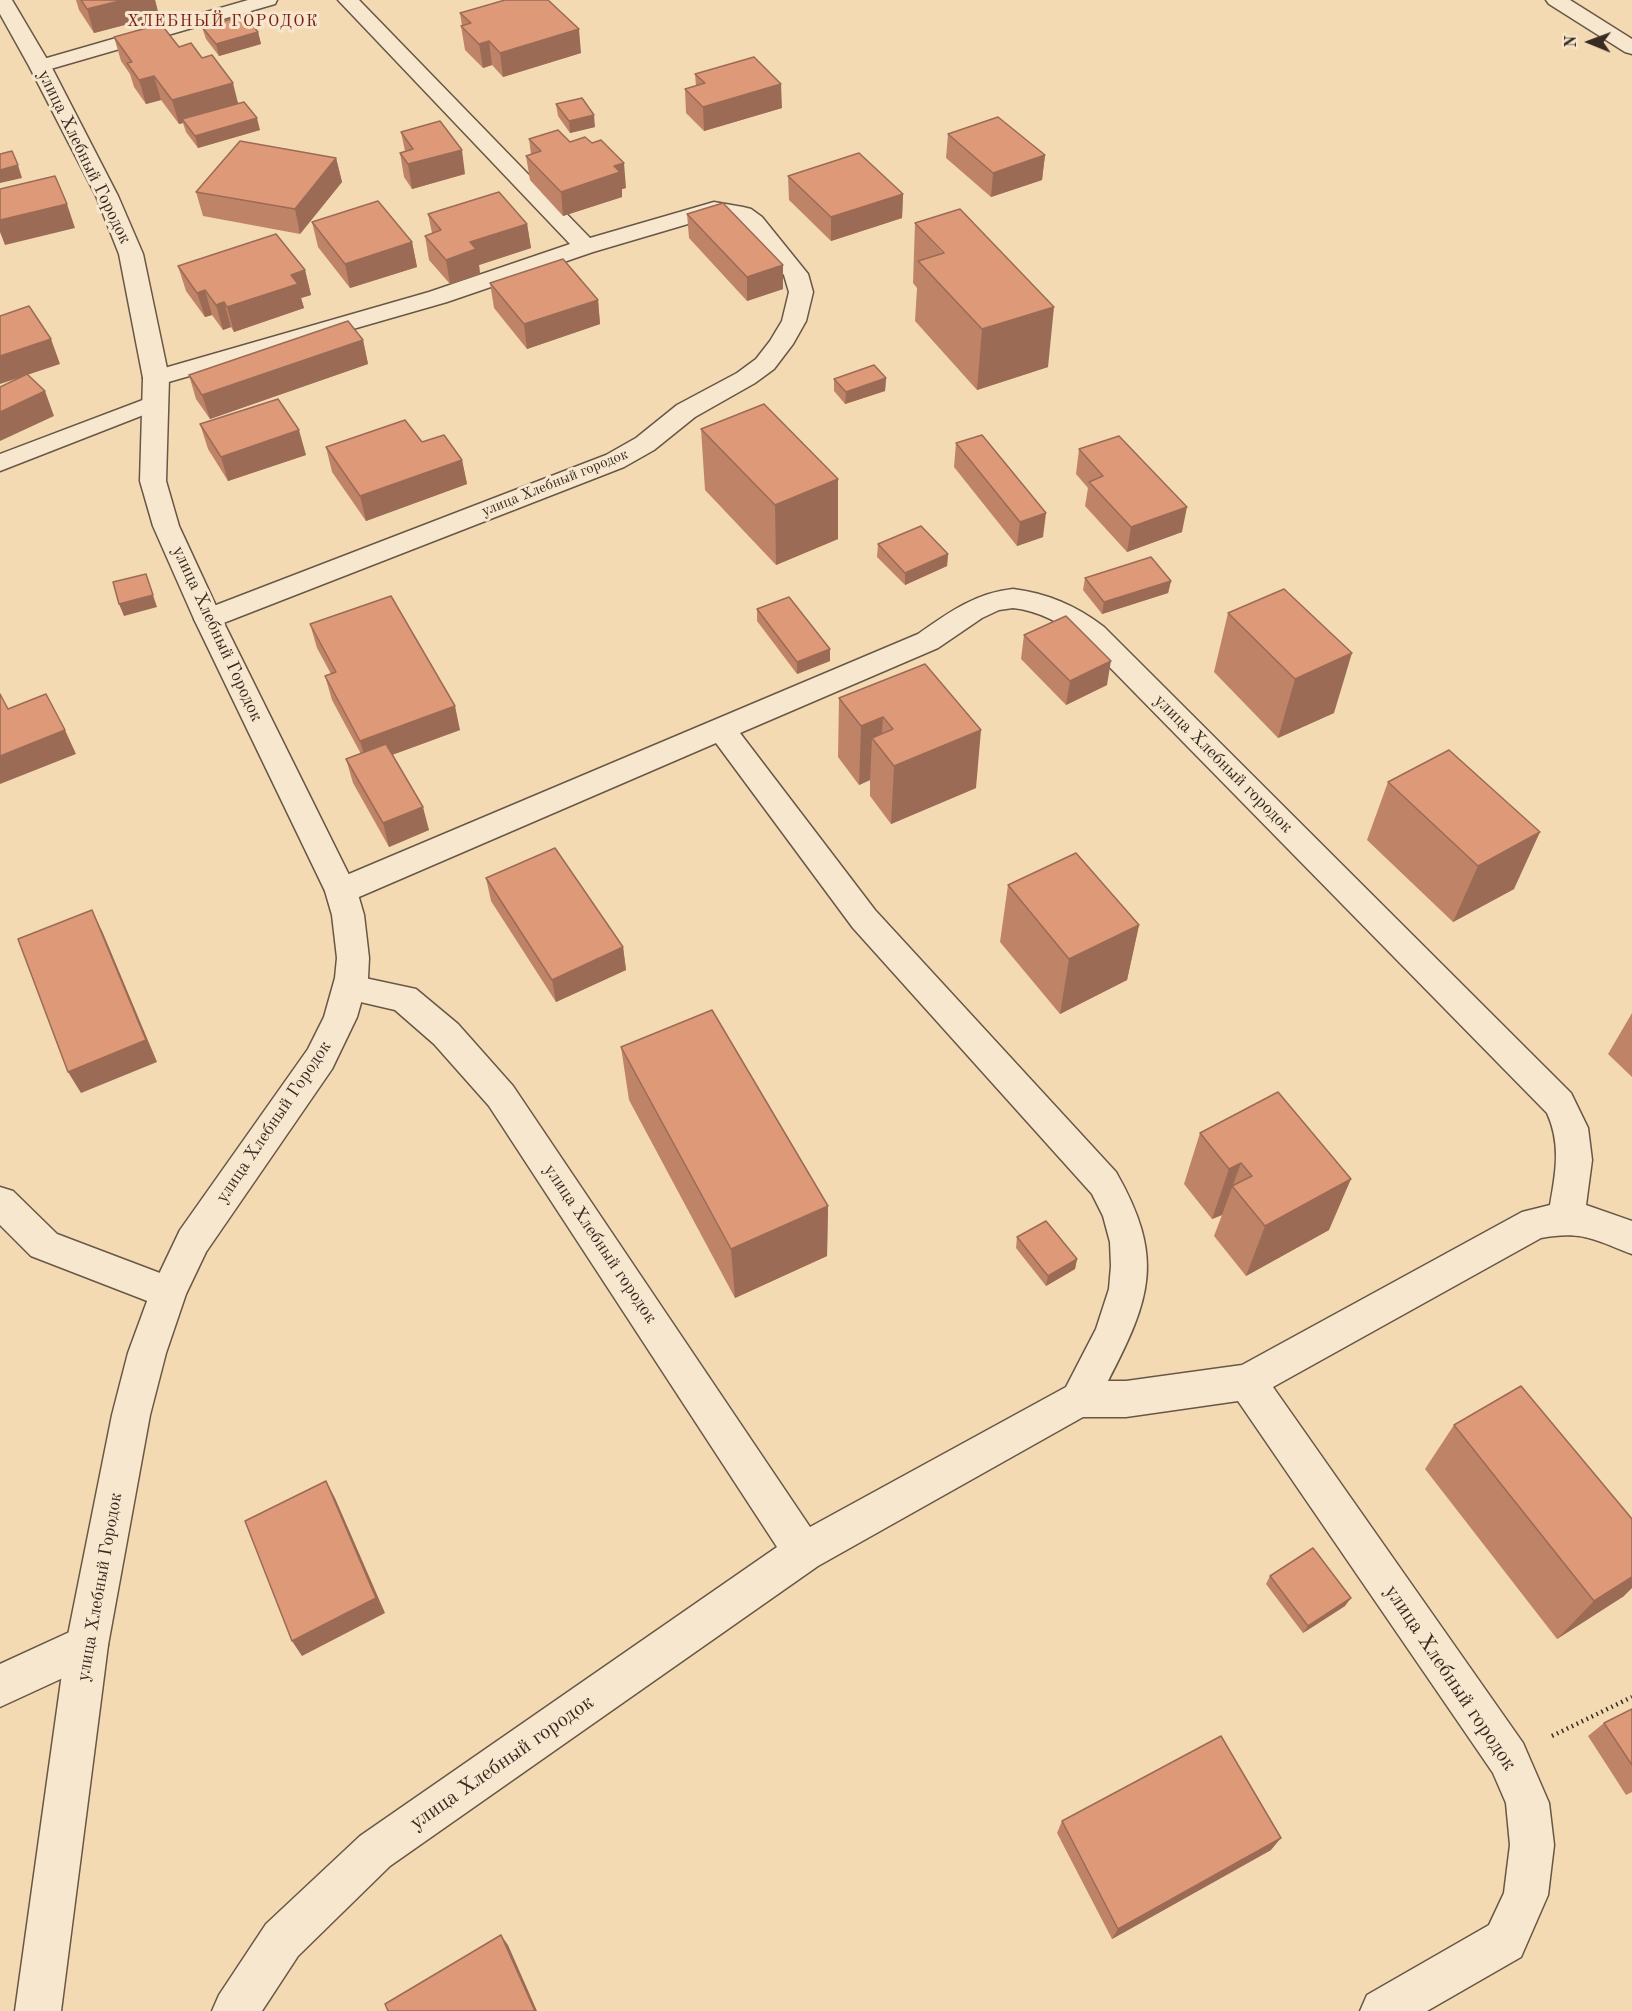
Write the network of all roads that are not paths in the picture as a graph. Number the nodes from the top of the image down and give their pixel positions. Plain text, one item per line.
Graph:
1 (2, 0) edge
2 (268, 0) edge
3 (348, 0) edge
4 (1556, 0) edge
5 (1632, 48) edge
6 (40, 66) junction
7 (585, 247) junction
8 (156, 390) junction
9 (0, 464) edge
10 (208, 619) junction
11 (721, 729) junction
12 (341, 891) junction
13 (351, 988) junction
14 (0, 1203) edge
15 (1566, 1217) junction
16 (1632, 1238) edge
17 (168, 1293) junction
18 (1247, 1382) junction
19 (1079, 1400) junction
20 (804, 1552) junction
21 (87, 1646) junction
22 (0, 1686) edge
23 (38, 2011) edge
24 (235, 2011) edge
25 (1383, 2011) edge

1 - 6 street, улица Хлебный Городок
2 - 6 lane
3 - 7 street
4 - 5 street
6 - 8 street, улица Хлебный Городок
7 - 8 street, улица Хлебный городок
7 - 10 street, улица Хлебный городок
8 - 9 lane
8 - 10 street, улица Хлебный Городок
10 - 12 street, улица Хлебный Городок
11 - 12 street, улица Хлебный городок
11 - 15 street, улица Хлебный городок
11 - 19 street
12 - 13 street, улица Хлебный Городок
13 - 17 street, улица Хлебный Городок
13 - 20 street, улица Хлебный городок
14 - 17 street
15 - 16 street, улица Хлебный городок
15 - 18 street, улица Хлебный городок
17 - 21 street, улица Хлебный Городок
18 - 19 street, улица Хлебный городок
18 - 25 street, улица Хлебный городок
19 - 20 street, улица Хлебный городок
20 - 24 street, улица Хлебный городок
21 - 22 street, улица Хлебный городок
21 - 23 street, улица Хлебный Городок

